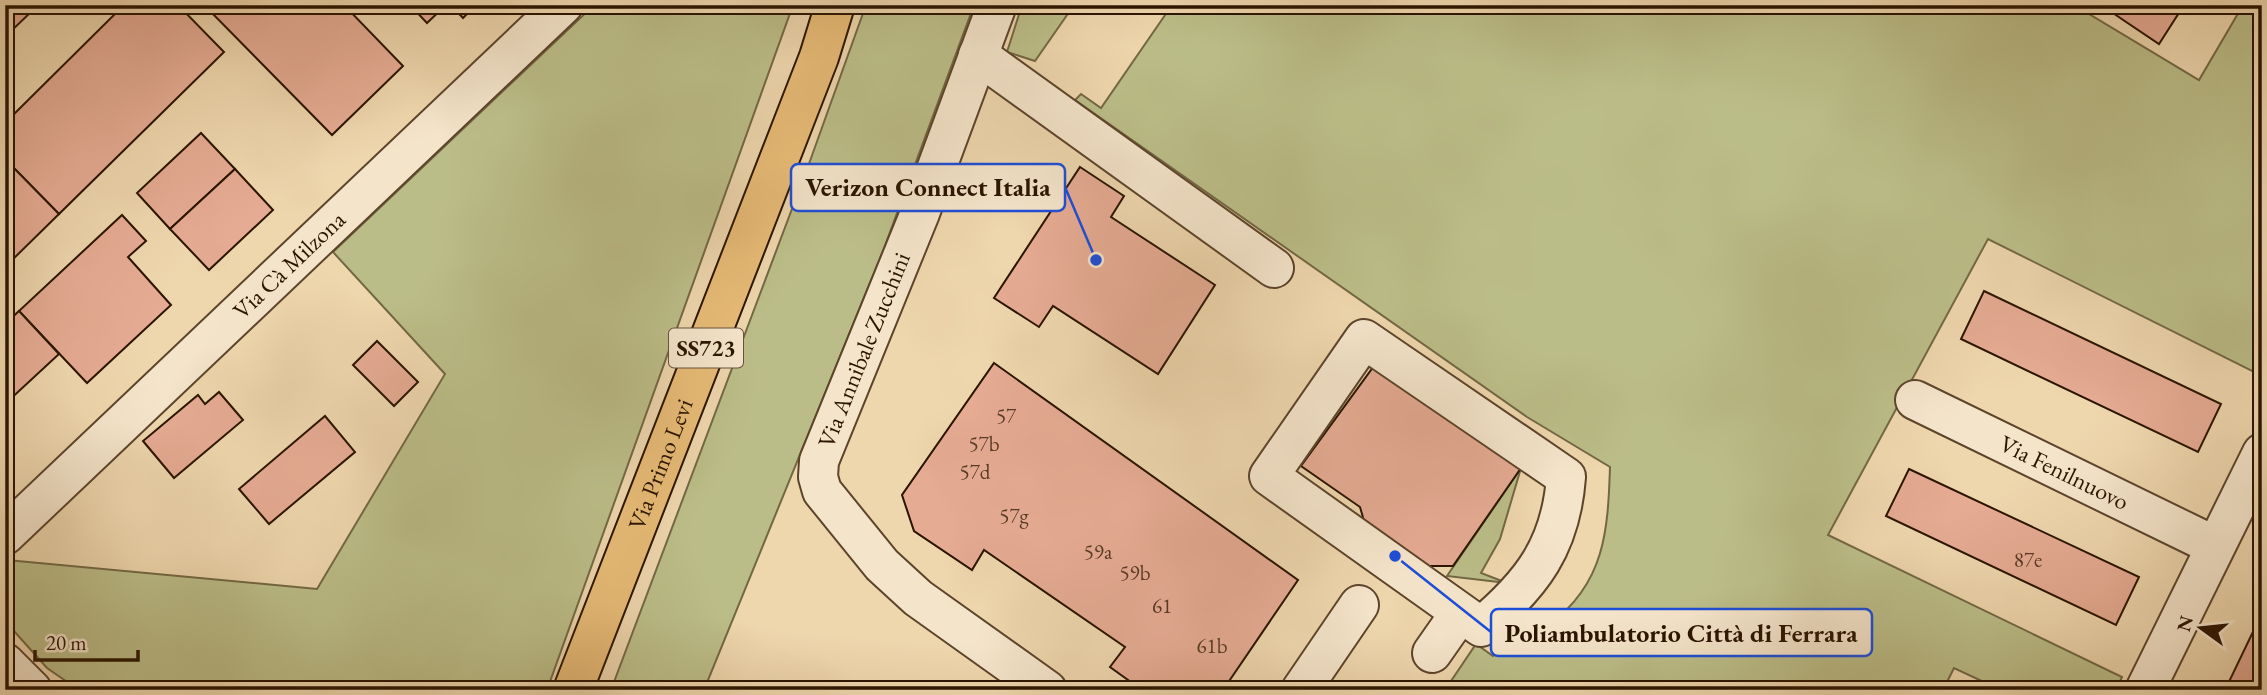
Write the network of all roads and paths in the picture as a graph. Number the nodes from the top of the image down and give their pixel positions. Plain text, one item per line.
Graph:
1 (563, 5) edge
2 (835, 5) edge
3 (997, 5) edge
4 (978, 55) junction
5 (1274, 268) dead end
6 (1915, 400) dead end
7 (2262, 453) edge
8 (9, 529) edge
9 (2215, 546) junction
10 (1359, 604) dead end
11 (1460, 613) junction
12 (1432, 653) dead end
13 (5, 663) edge
14 (32, 690) edge
15 (573, 690) edge
16 (1047, 690) edge
17 (1301, 690) edge
18 (2145, 690) edge

1 - 8 street, Via Cà Milzona
2 - 15 main road, Via Primo Levi / SS723
3 - 4 street, Via Annibale Zucchini
4 - 5 street
4 - 16 street, Via Annibale Zucchini
6 - 9 street, Via Fenilnuovo
7 - 9 street
9 - 18 street
10 - 17 street
11 - 11 street
11 - 12 street
13 - 14 street

